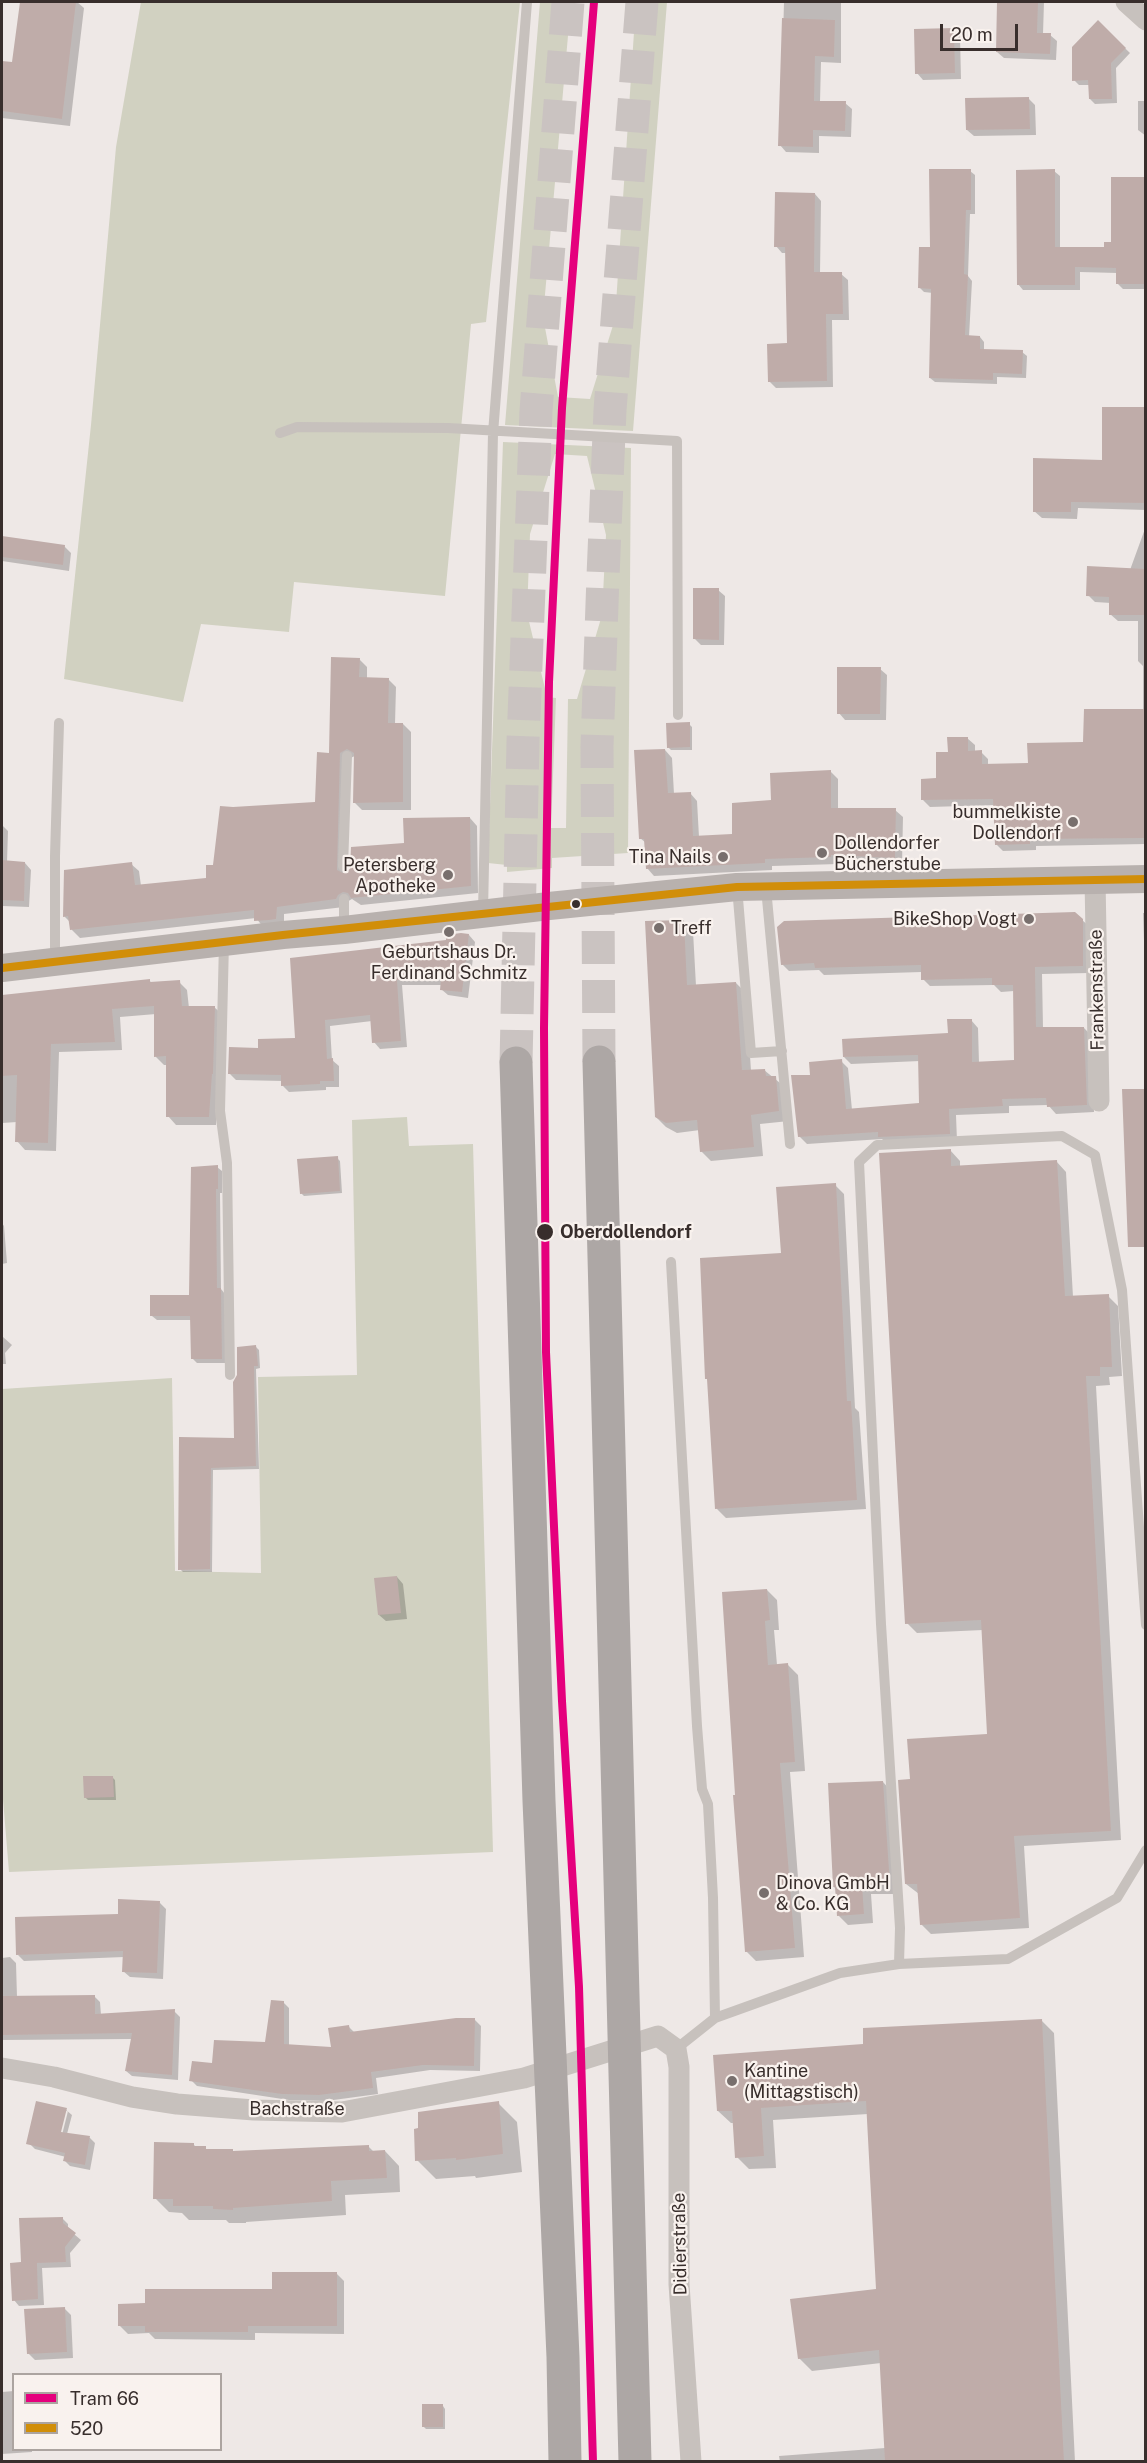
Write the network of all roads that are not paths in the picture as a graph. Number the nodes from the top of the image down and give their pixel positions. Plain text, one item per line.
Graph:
1 (526, 2) edge
2 (1126, 2) edge
3 (1146, 20) edge
4 (493, 432) junction
5 (280, 433) dead end
6 (678, 715) dead end
7 (59, 723) dead end
8 (346, 756) dead end
9 (343, 866) dead end
10 (1095, 879) junction
11 (1146, 879) edge
12 (737, 887) junction
13 (766, 887) junction
14 (344, 899) dead end
15 (483, 914) junction
16 (344, 930) junction
17 (224, 942) junction
18 (55, 961) junction
19 (2, 968) edge
20 (782, 1051) junction
21 (599, 1062) tunnel mouth
22 (516, 1063) tunnel mouth
23 (1099, 1101) dead end
24 (790, 1144) dead end
25 (671, 1262) dead end
26 (230, 1375) dead end
27 (1146, 1625) edge
28 (1146, 1850) edge
29 (899, 1964) junction
30 (715, 2018) junction
31 (676, 2049) junction
32 (2, 2068) edge
33 (566, 2462) edge
34 (635, 2462) edge
35 (691, 2462) edge

1 - 4 lane
2 - 3 street
4 - 5 lane
4 - 6 lane
4 - 15 lane
7 - 18 lane
8 - 9 lane
10 - 11 street
10 - 13 street
10 - 23 street, Frankenstraße
12 - 13 street
12 - 15 street
12 - 20 lane
13 - 20 lane
14 - 16 lane
15 - 16 street
16 - 17 street
17 - 18 street
17 - 26 lane
18 - 19 street
20 - 24 lane
21 - 34 highway
22 - 33 highway
25 - 30 lane
27 - 29 lane
28 - 29 lane
29 - 30 lane
30 - 31 lane
31 - 32 street, Bachstraße
31 - 35 street, Didierstraße

